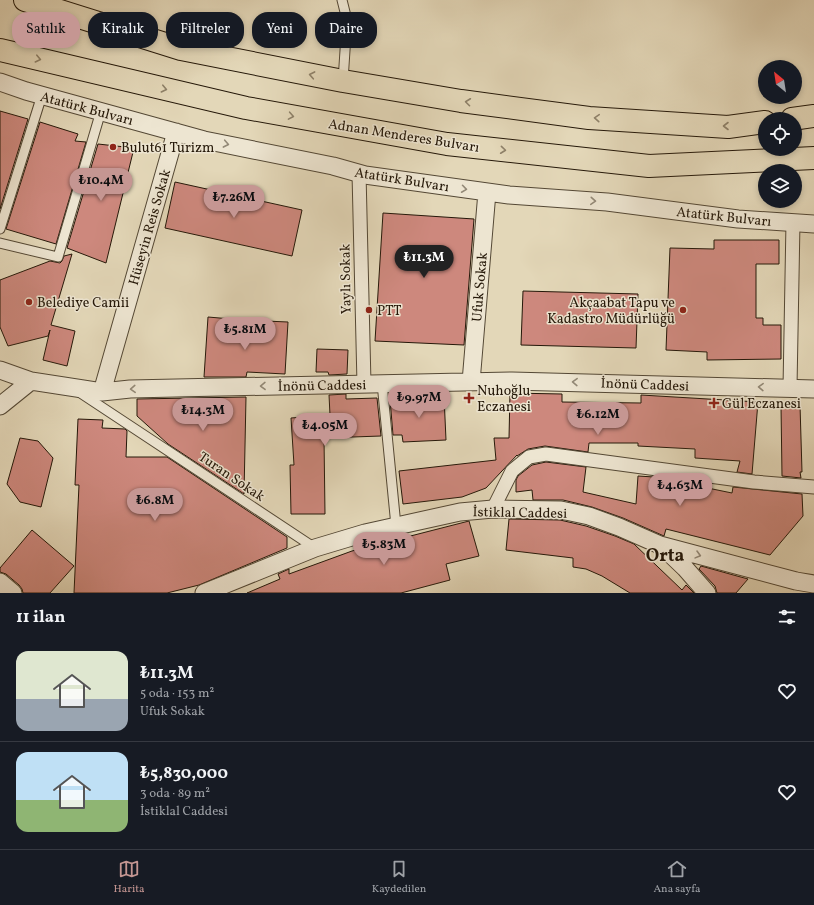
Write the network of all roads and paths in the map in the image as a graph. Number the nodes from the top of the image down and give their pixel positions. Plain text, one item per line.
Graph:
1 (25, 0) edge
2 (342, 0) edge
3 (0, 50) edge
4 (343, 81) junction
5 (0, 82) edge
6 (42, 95) junction
7 (101, 112) junction
8 (814, 116) edge
9 (802, 118) edge
10 (758, 123) edge
11 (176, 132) junction
12 (814, 158) edge
13 (359, 173) junction
14 (487, 192) junction
15 (793, 222) junction
16 (814, 224) edge
17 (0, 229) edge
18 (0, 243) edge
19 (0, 370) edge
20 (31, 381) junction
21 (471, 382) junction
22 (364, 384) junction
23 (382, 384) junction
24 (73, 388) junction
25 (790, 388) junction
26 (814, 389) edge
27 (102, 392) junction
28 (0, 406) edge
29 (814, 487) edge
30 (492, 509) junction
31 (396, 526) junction
32 (660, 545) junction
33 (315, 548) junction
34 (0, 582) edge
35 (814, 584) edge
36 (13, 593) edge
37 (204, 593) edge
38 (706, 593) edge

4 -> 1 highway
2 - 4 lane
3 -> 12 highway, Adnan Menderes Bulvarı
10 -> 4 highway
5 - 6 street, Atatürk Bulvarı
6 - 7 street, Atatürk Bulvarı
6 - 17 lane
7 - 11 street, Atatürk Bulvarı
7 - 18 lane
8 - 9 highway
11 -> 13 street, Atatürk Bulvarı
11 - 27 street, Hüseyin Reis Sokak
13 -> 14 street, Atatürk Bulvarı
13 - 22 street, Yaylı Sokak
14 -> 15 street, Atatürk Bulvarı
14 - 21 street, Ufuk Sokak
15 - 16 street, Atatürk Bulvarı
15 - 25 street
19 - 20 street, İnönü Caddesi
20 - 24 street, İnönü Caddesi
20 - 28 street
21 - 23 street, İnönü Caddesi
25 -> 21 street, İnönü Caddesi
22 - 23 street, İnönü Caddesi
22 -> 27 street, İnönü Caddesi
23 - 31 lane
24 - 27 street, İnönü Caddesi
24 - 33 lane, Turan Sokak
25 - 26 street, İnönü Caddesi
29 - 30 street
30 - 31 street, İstiklal Caddesi
30 - 32 street, İstiklal Caddesi
31 - 33 street, İstiklal Caddesi
32 -> 35 street, İstiklal Caddesi
32 - 38 street
33 - 37 street, İstiklal Caddesi
34 - 36 street

